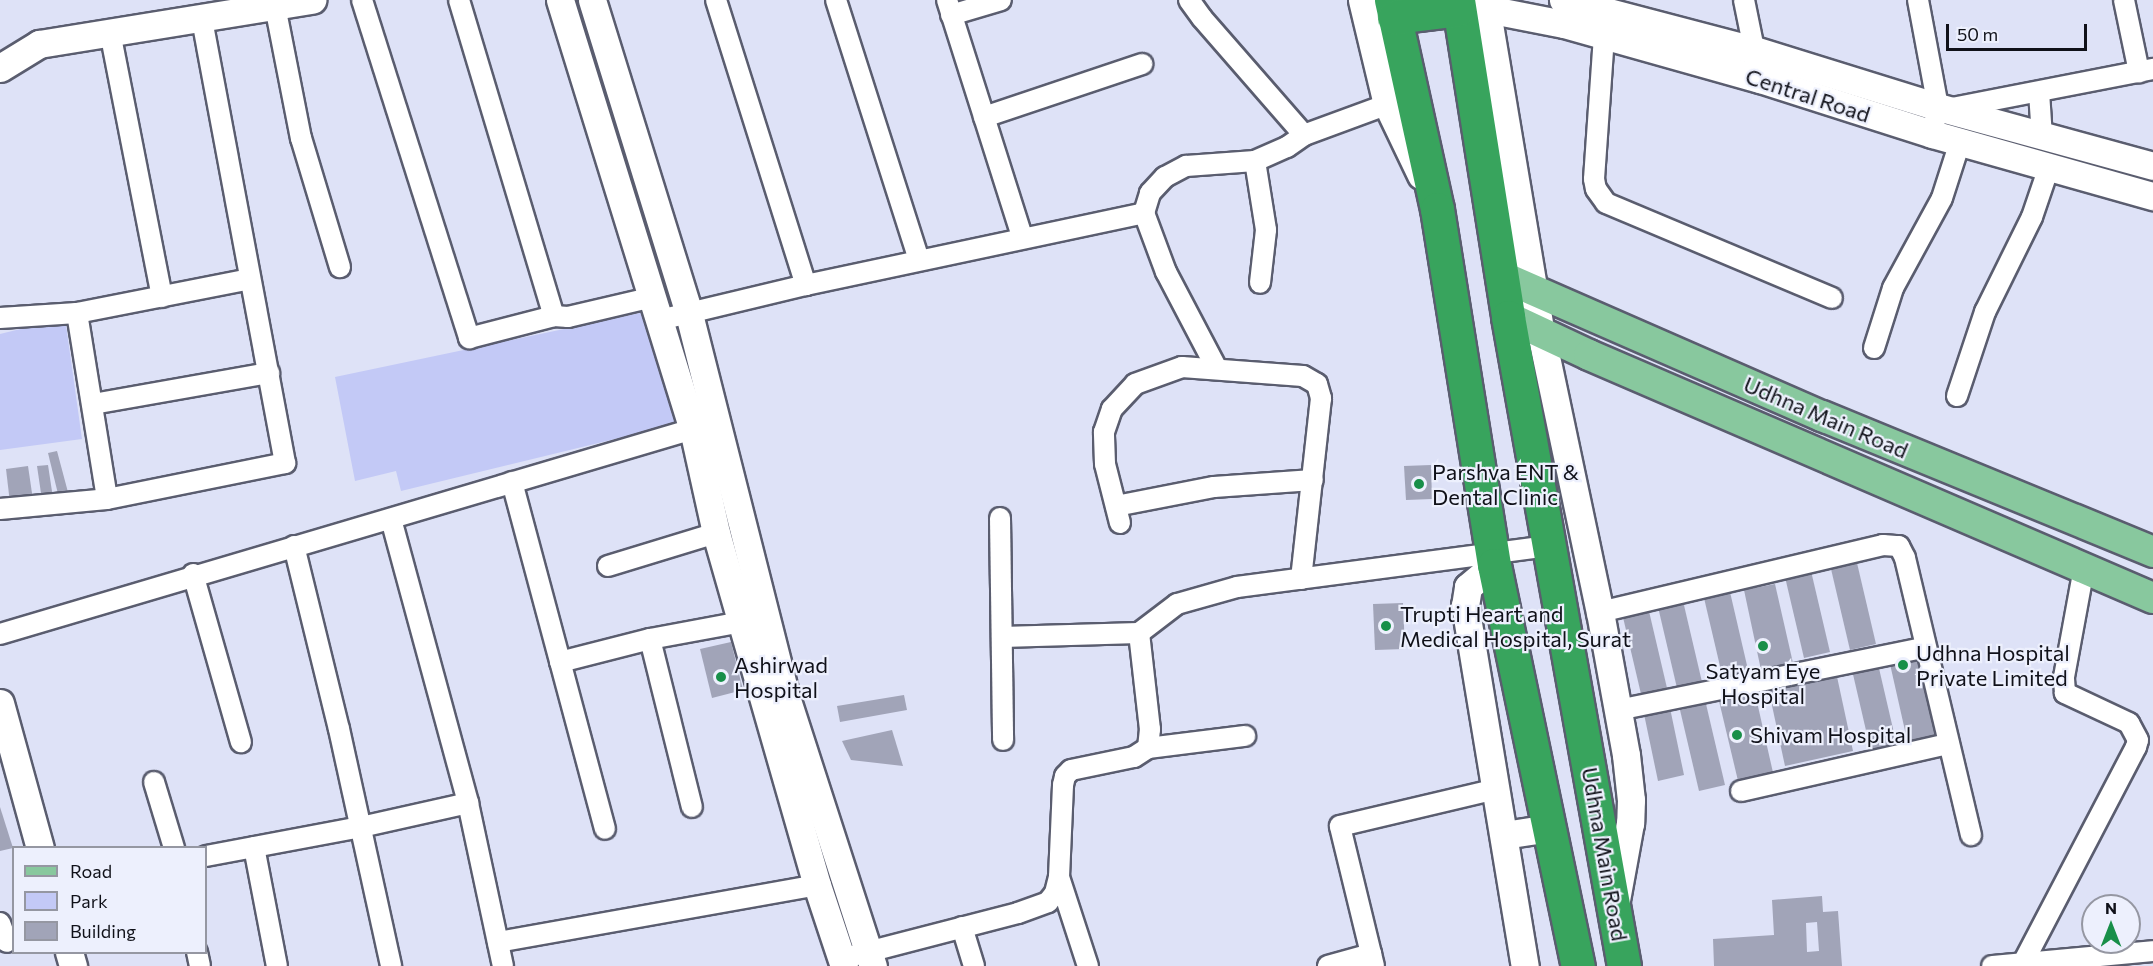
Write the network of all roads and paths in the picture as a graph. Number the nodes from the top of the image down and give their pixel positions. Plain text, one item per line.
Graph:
1 (312, 0) edge
2 (362, 0) edge
3 (459, 0) edge
4 (560, 0) edge
5 (592, 0) edge
6 (716, 0) edge
7 (836, 0) edge
8 (1001, 0) edge
9 (1189, 0) edge
10 (1362, 0) edge
11 (1563, 0) edge
12 (1744, 0) edge
13 (1918, 0) edge
14 (2124, 0) edge
15 (1472, 5) edge
16 (275, 6) junction
17 (949, 7) edge
18 (1392, 9) edge
19 (202, 18) junction
20 (110, 32) junction
21 (1604, 36) junction
22 (1754, 50) junction
23 (1142, 64) dead end
24 (0, 68) edge
25 (2146, 71) edge
26 (1760, 79) junction
27 (2038, 92) junction
28 (1400, 100) junction
29 (1942, 108) junction
30 (984, 117) junction
31 (1932, 134) junction
32 (1304, 135) junction
33 (2042, 137) junction
34 (1960, 142) junction
35 (1255, 161) junction
36 (2153, 166) edge
37 (2049, 167) junction
38 (2153, 196) edge
39 (1144, 213) junction
40 (1022, 237) junction
41 (919, 260) junction
42 (340, 267) dead end
43 (1501, 276) junction
44 (249, 279) junction
45 (1260, 283) dead end
46 (806, 285) junction
47 (1534, 291) junction
48 (162, 297) junction
49 (1832, 298) dead end
50 (656, 309) junction
51 (77, 313) junction
52 (689, 314) junction
53 (554, 316) junction
54 (1508, 317) junction
55 (0, 318) edge
56 (1541, 333) junction
57 (1874, 348) dead end
58 (1217, 369) junction
59 (269, 374) junction
60 (1957, 396) dead end
61 (93, 404) junction
62 (693, 429) junction
63 (1312, 480) junction
64 (512, 482) junction
65 (106, 499) junction
66 (0, 509) edge
67 (1000, 518) dead end
68 (391, 519) junction
69 (716, 533) junction
70 (294, 546) junction
71 (1550, 546) junction
72 (2153, 552) edge
73 (1493, 559) junction
74 (608, 566) dead end
75 (2084, 568) junction
76 (193, 574) junction
77 (1301, 579) junction
78 (2153, 598) edge
79 (1600, 612) junction
80 (742, 622) junction
81 (1140, 633) junction
82 (0, 634) edge
83 (1002, 637) junction
84 (650, 639) junction
85 (1924, 648) junction
86 (560, 662) junction
87 (0, 703) edge
88 (1618, 710) junction
89 (1245, 736) dead end
90 (1003, 740) dead end
91 (241, 742) dead end
92 (1948, 744) junction
93 (1148, 748) junction
94 (154, 782) dead end
95 (1496, 789) junction
96 (1741, 791) dead end
97 (468, 803) junction
98 (692, 807) dead end
99 (362, 827) junction
100 (1550, 828) junction
101 (605, 829) dead end
102 (1504, 835) junction
103 (1971, 835) dead end
104 (39, 846) edge
105 (173, 846) edge
106 (254, 847) junction
107 (207, 856) edge
108 (1059, 877) junction
109 (817, 885) junction
110 (1615, 907) junction
111 (0, 923) edge
112 (962, 927) junction
113 (7, 942) edge
114 (498, 942) junction
115 (2153, 951) edge
116 (871, 959) edge
117 (1372, 960) edge
118 (843, 962) edge
119 (2023, 963) junction
120 (277, 966) edge
121 (391, 966) edge
122 (503, 966) edge
123 (974, 966) edge
124 (1088, 966) edge
125 (1328, 966) edge
126 (1525, 966) edge
127 (1578, 966) edge
128 (1624, 966) edge
129 (1992, 966) edge

1 - 16 street
2 - 53 street
3 - 53 street
4 - 50 street
5 - 52 street
6 - 46 street
7 - 41 street
8 - 17 street
9 - 32 street
10 - 28 street
11 - 22 street, Central Road
12 - 22 street
13 - 29 street
14 - 25 street
15 - 18 highway
15 - 21 street, Central Road
15 - 43 highway, Udhna Main Road
15 - 47 street
16 - 19 street
16 - 42 street
17 - 30 street
18 - 28 highway
19 - 20 street
19 - 44 street
20 - 24 street
20 - 48 street
21 - 26 street, Central Road
21 - 49 street
22 - 26 street
22 - 29 street, Central Road
23 - 30 street
25 - 27 street
26 - 31 street, Central Road
27 - 29 street
27 - 33 street
28 - 32 street
28 - 73 highway
29 - 31 street
29 - 33 street, Central Road
30 - 40 street
31 - 34 street, Central Road
32 - 35 street
33 - 36 street, Central Road
34 - 37 street, Central Road
34 - 57 street
35 - 39 street
35 - 45 street
37 - 38 street, Central Road
37 - 60 street
39 - 40 street
39 - 58 street
40 - 41 street
41 - 46 street
43 - 47 main road, Udhna Main Road
43 - 54 highway, Udhna Main Road
44 - 48 street
44 - 59 street
46 - 52 street
47 - 56 street
47 - 72 main road, Udhna Main Road
48 - 51 street
50 - 52 street
50 - 53 street
50 - 62 street
51 - 55 street
51 - 61 street
52 - 116 street
54 - 56 main road, Udhna Main Road
54 - 71 highway, Udhna Main Road
56 - 75 main road, Udhna Main Road
56 - 79 street
58 - 63 street
58 - 63 street
59 - 61 street
59 - 65 street
61 - 65 street
62 - 64 street
62 - 69 street
63 - 77 street
64 - 68 street
64 - 86 street
65 - 66 street
67 - 83 street
68 - 70 street
68 - 97 street
69 - 74 street
69 - 80 street
70 - 76 street
70 - 99 street
71 - 73 street
71 - 110 highway, Udhna Main Road
73 - 77 street
73 - 95 street
73 - 100 highway
75 - 78 main road, Udhna Main Road
75 - 119 street
76 - 82 street
76 - 91 street
77 - 81 street
79 - 85 street
79 - 88 street
80 - 84 street
80 - 109 street
81 - 83 street
81 - 93 street
83 - 90 street
84 - 86 street
84 - 98 street
85 - 88 street
85 - 92 street
86 - 101 street
87 - 104 street
88 - 110 street
89 - 93 street
92 - 96 street
92 - 103 street
93 - 108 street
94 - 105 street
95 - 102 street
95 - 117 street
97 - 99 street
97 - 114 street
99 - 106 street
99 - 121 street
100 - 102 street
100 - 127 highway
102 - 126 street
106 - 107 street
106 - 120 street
108 - 112 street
108 - 124 street
109 - 114 street
109 - 118 street
110 - 128 highway, Udhna Main Road
111 - 113 street
112 - 116 street
112 - 123 street
114 - 122 street
115 - 119 street
116 - 118 street
117 - 125 street
119 - 129 street

